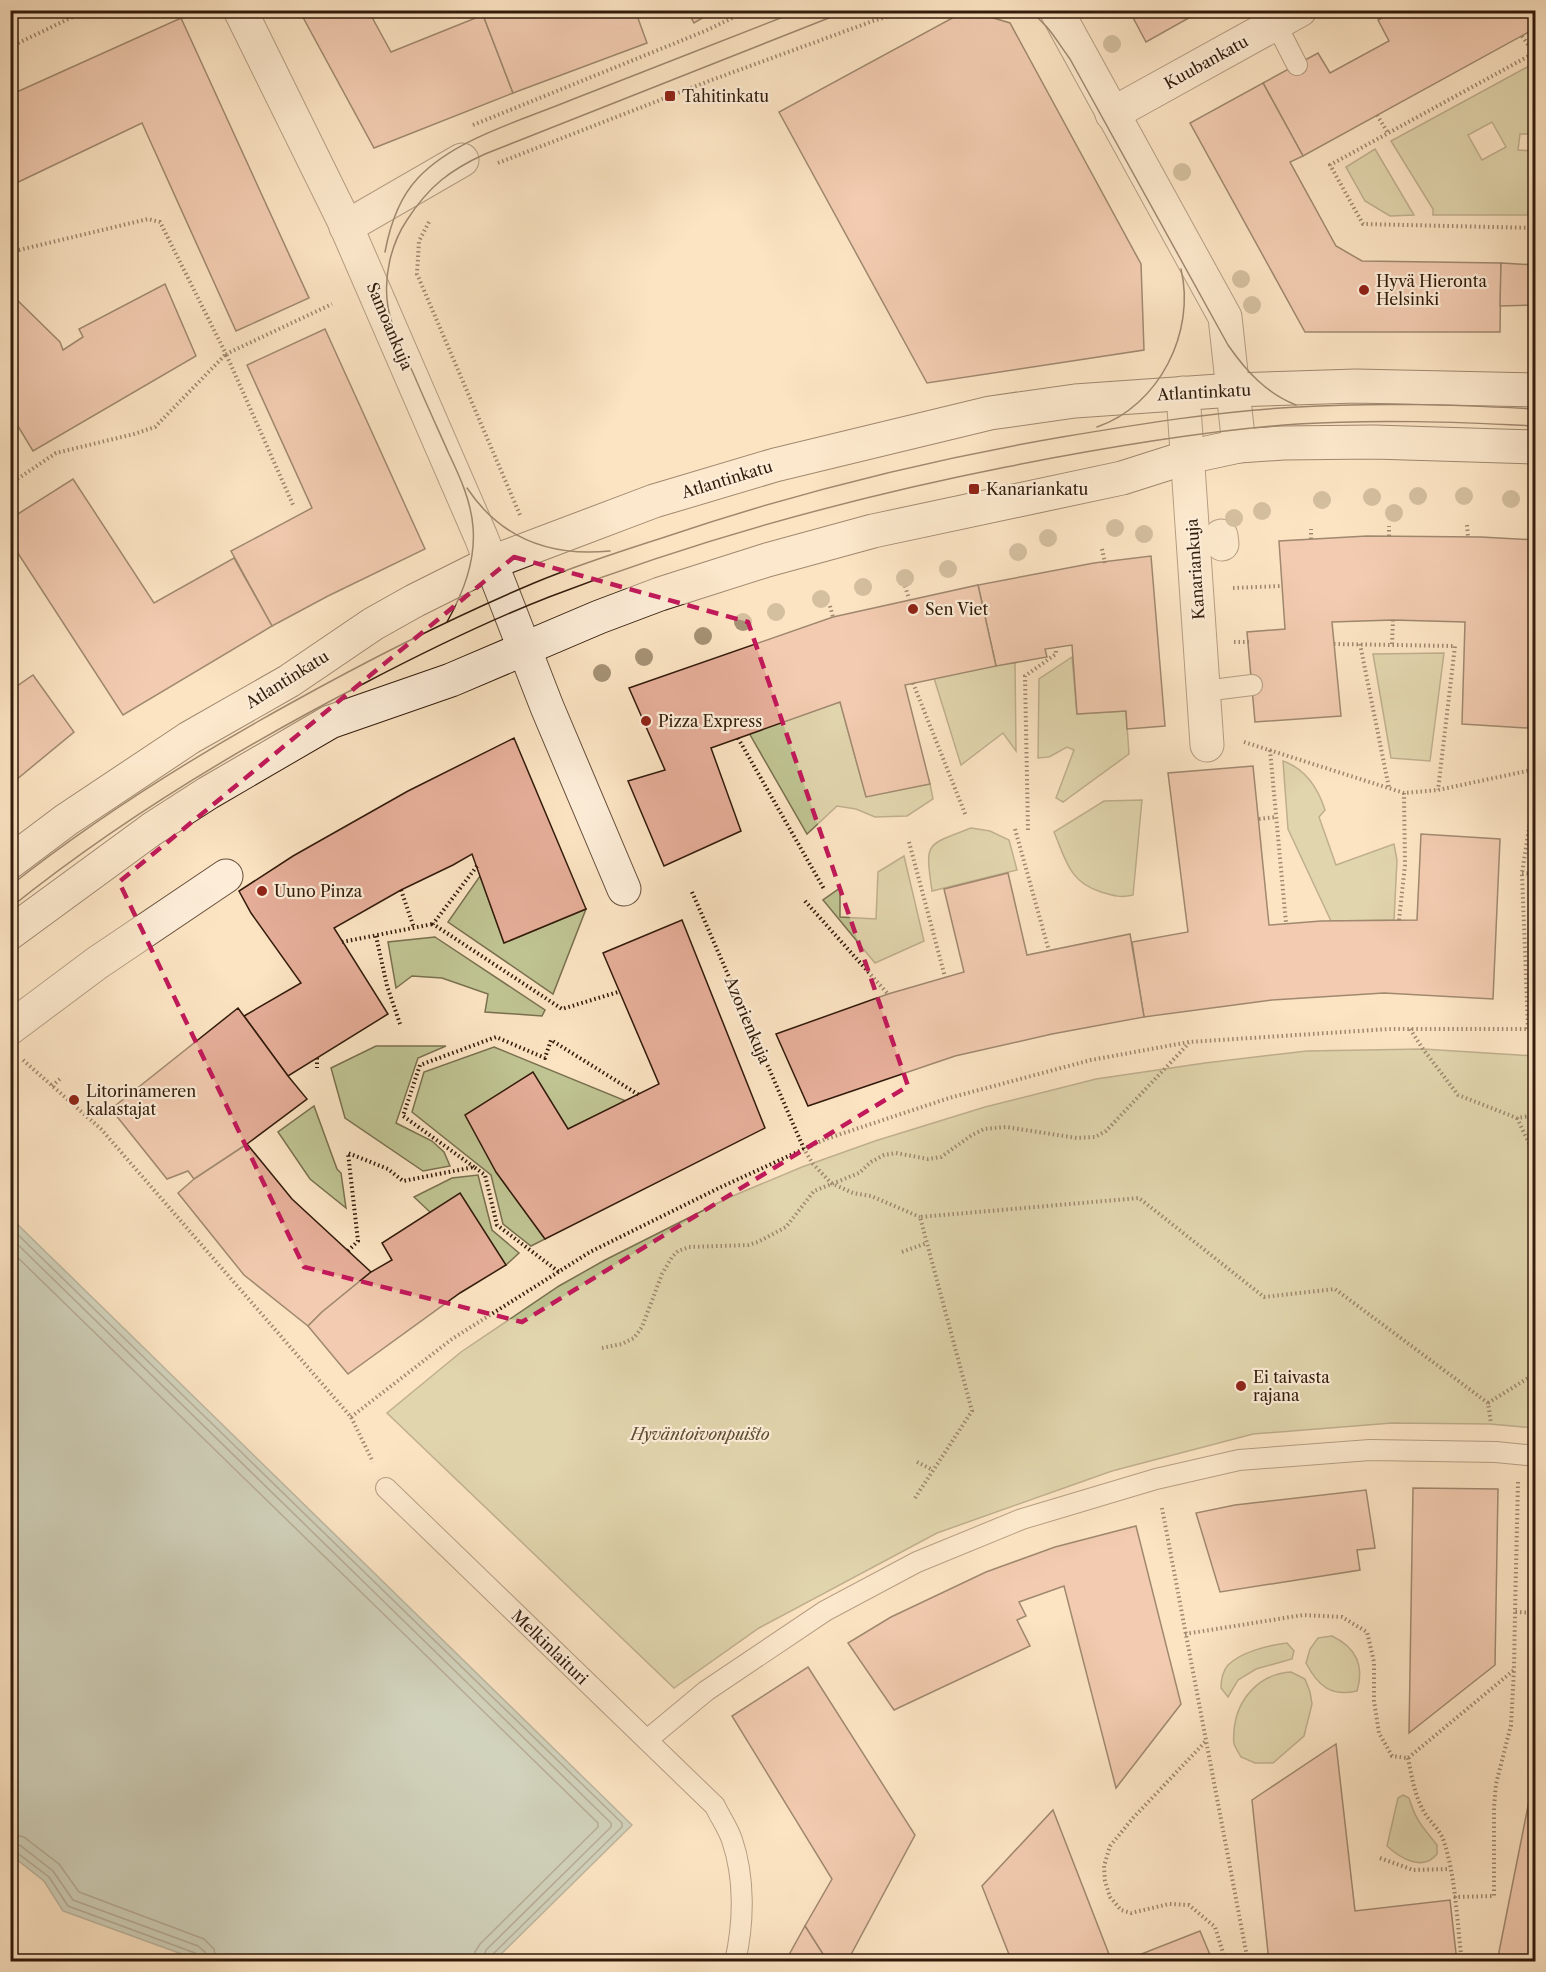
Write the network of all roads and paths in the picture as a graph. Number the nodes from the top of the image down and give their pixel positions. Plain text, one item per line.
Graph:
1 (87, 10) edge
2 (240, 10) edge
3 (749, 10) edge
4 (909, 10) edge
5 (1056, 10) edge
6 (1288, 17) edge
7 (1522, 36) dead end
8 (10, 47) edge
9 (1535, 52) edge
10 (1297, 65) dead end
11 (1112, 114) junction
12 (1377, 115) dead end
13 (1388, 133) junction
14 (472, 152) junction
15 (430, 220) dead end
16 (346, 227) junction
17 (1536, 228) edge
18 (10, 248) edge
19 (332, 304) dead end
20 (226, 354) junction
21 (1233, 390) junction
22 (1536, 390) edge
23 (1183, 393) junction
24 (1239, 446) junction
25 (1536, 447) edge
26 (1188, 458) junction
27 (10, 484) edge
28 (294, 507) dead end
29 (523, 521) dead end
30 (1467, 525) dead end
31 (1389, 526) dead end
32 (1311, 529) dead end
33 (1389, 536) dead end
34 (1468, 537) dead end
35 (1311, 539) dead end
36 (1102, 549) dead end
37 (490, 563) junction
38 (1105, 563) dead end
39 (905, 586) dead end
40 (1281, 586) dead end
41 (1226, 589) dead end
42 (909, 599) dead end
43 (830, 606) dead end
44 (833, 617) dead end
45 (1393, 620) dead end
46 (1231, 642) dead end
47 (1249, 642) dead end
48 (1334, 644) dead end
49 (1360, 644) junction
50 (1392, 644) junction
51 (1056, 647) dead end
52 (524, 648) junction
53 (913, 683) dead end
54 (1252, 685) dead end
55 (1204, 692) junction
56 (738, 738) dead end
57 (1240, 741) dead end
58 (1207, 745) dead end
59 (1270, 750) junction
60 (1536, 769) edge
61 (1536, 784) edge
62 (1389, 788) junction
63 (1437, 790) junction
64 (1404, 793) junction
65 (966, 816) dead end
66 (1276, 817) junction
67 (1259, 819) dead end
68 (1015, 829) dead end
69 (1028, 830) dead end
70 (909, 842) dead end
71 (10, 861) edge
72 (477, 866) dead end
73 (1522, 873) junction
74 (1536, 874) edge
75 (226, 876) dead end
76 (824, 888) dead end
77 (624, 889) dead end
78 (401, 890) dead end
79 (692, 892) dead end
80 (805, 901) dead end
81 (1399, 920) dead end
82 (1286, 923) dead end
83 (433, 924) junction
84 (414, 928) junction
85 (10, 933) edge
86 (376, 936) junction
87 (342, 942) dead end
88 (1048, 951) dead end
89 (945, 977) dead end
90 (618, 992) dead end
91 (888, 994) dead end
92 (400, 1023) dead end
93 (11, 1026) edge
94 (1410, 1029) junction
95 (1528, 1029) junction
96 (1536, 1029) edge
97 (1189, 1042) junction
98 (316, 1058) dead end
99 (21, 1059) dead end
100 (317, 1068) dead end
101 (61, 1078) dead end
102 (52, 1086) junction
103 (639, 1095) dead end
104 (1536, 1115) edge
105 (1517, 1118) junction
106 (804, 1149) junction
107 (1536, 1158) edge
108 (474, 1167) junction
109 (831, 1183) junction
110 (920, 1217) junction
111 (927, 1243) junction
112 (348, 1251) dead end
113 (902, 1252) dead end
114 (559, 1272) junction
115 (602, 1348) dead end
116 (1536, 1373) edge
117 (1488, 1403) junction
118 (351, 1417) junction
119 (1496, 1452) junction
120 (1527, 1455) edge
121 (917, 1462) dead end
122 (933, 1470) junction
123 (1156, 1479) junction
124 (386, 1488) joint
125 (915, 1498) dead end
126 (1515, 1612) junction
127 (1536, 1613) edge
128 (1185, 1634) junction
129 (1514, 1670) junction
130 (647, 1740) junction
131 (1206, 1742) junction
132 (1408, 1758) junction
133 (1380, 1858) dead end
134 (1450, 1869) junction
135 (1454, 1897) junction
136 (735, 1962) edge
137 (1226, 1962) edge
138 (1248, 1962) edge
139 (1462, 1962) edge

1 - 8 path
2 - 16 street, Samoankuja
3 - 14 path
4 - 14 path
5 - 11 street
6 - 10 lane
6 - 11 street, Kuubankatu
7 - 9 path
9 - 13 path
11 - 21 street
12 - 13 path
13 - 17 path
14 - 16 street
15 - 29 path
16 - 37 street, Samoankuja
18 - 20 path
19 - 20 path
20 - 27 path
20 - 28 path
21 - 22 street, Atlantinkatu
21 - 23 street, Atlantinkatu
21 - 24 street
23 - 26 street, Kanariankuja
23 - 37 street, Atlantinkatu
24 - 25 street
24 - 26 street
26 - 52 street
26 - 55 street, Kanariankuja
30 - 34 path
31 - 33 path
32 - 35 path
36 - 38 path
37 - 52 street, Samoankuja
37 - 71 street, Atlantinkatu
39 - 42 path
40 - 41 path
43 - 44 path
45 - 50 path
46 - 47 path
48 - 49 path
49 - 50 path
49 - 62 path
50 - 63 path
51 - 69 path
52 - 77 street
52 - 85 street
53 - 65 path
54 - 55 lane
55 - 58 street, Kanariankuja
56 - 76 path
57 - 59 path
59 - 62 path
59 - 66 path
60 - 63 path
61 - 73 path
62 - 64 path
63 - 64 path
64 - 81 path
66 - 67 path
66 - 82 path
68 - 88 path
70 - 89 path
72 - 83 path
73 - 74 path
73 - 95 path
75 - 93 street
78 - 84 path
79 - 106 path, Azorienkuja
80 - 91 path
83 - 84 path
83 - 90 path
84 - 86 path
86 - 87 path
86 - 92 path
94 - 95 path
94 - 97 path
94 - 105 path
95 - 96 path
97 - 106 path
97 - 109 path
98 - 100 path
99 - 102 path
101 - 102 path
102 - 118 path
103 - 108 path
104 - 105 path
105 - 107 path
106 - 109 path, Azorienkuja
106 - 114 path
108 - 112 path
108 - 114 path
109 - 110 path
109 - 115 path
110 - 111 path
110 - 117 path
111 - 113 path
111 - 122 path
114 - 118 path
116 - 117 path
117 - 119 path
118 - 124 path
119 - 120 lane
119 - 123 lane
120 - 126 path
121 - 122 path
122 - 125 path
123 - 128 path
123 - 130 lane
124 - 130 lane, Melkinlaituri
126 - 127 path
126 - 129 path
128 - 131 path
128 - 132 path
129 - 132 path
129 - 135 path
130 - 136 lane, Melkinlaituri
131 - 137 path
131 - 138 path
132 - 134 path
133 - 134 path
134 - 135 path
135 - 139 path

